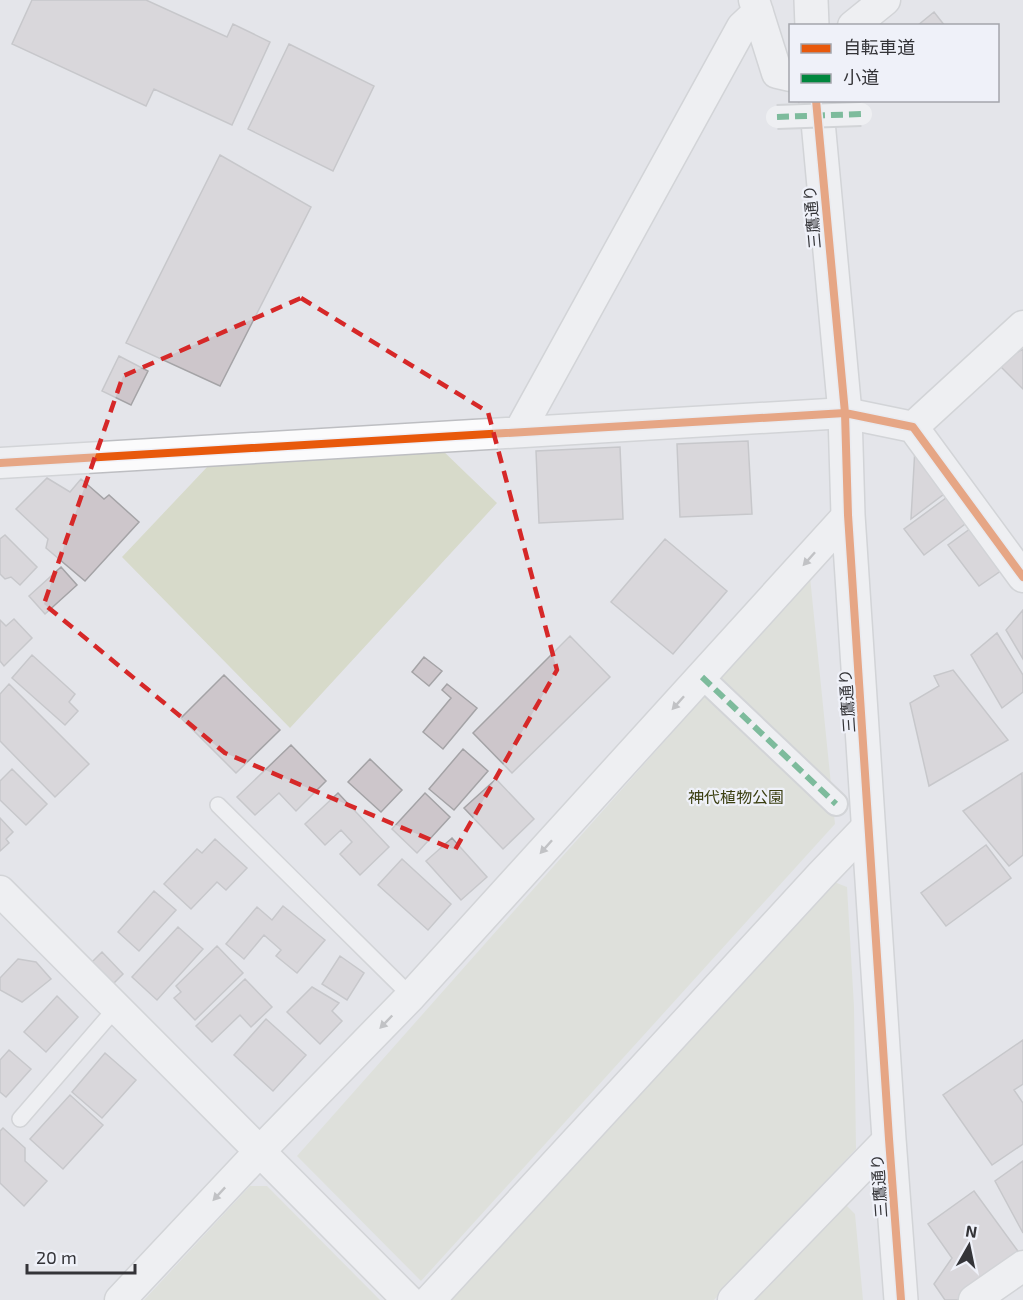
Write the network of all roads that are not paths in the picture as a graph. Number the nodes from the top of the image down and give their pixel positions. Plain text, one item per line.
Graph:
1 (811, 0) edge
2 (885, 0) edge
3 (756, 6) edge
4 (812, 24) edge
5 (856, 24) edge
6 (789, 76) edge
7 (816, 102) edge
8 (861, 114) dead end
9 (777, 117) dead end
10 (1023, 326) edge
11 (845, 413) junction
12 (913, 428) junction
13 (519, 432) junction
14 (0, 463) edge
15 (848, 515) junction
16 (1018, 559) edge
17 (702, 677) junction
18 (836, 804) dead end
19 (218, 805) dead end
20 (869, 825) junction
21 (0, 891) edge
22 (411, 996) junction
23 (116, 1008) junction
24 (20, 1119) dead end
25 (889, 1139) junction
26 (259, 1152) junction
27 (1023, 1266) edge
28 (120, 1300) edge
29 (408, 1300) edge
30 (430, 1300) edge
31 (733, 1300) edge
32 (901, 1300) edge
33 (974, 1300) edge

1 - 4 main road
2 - 5 street
3 - 6 street
3 - 13 street
7 - 11 main road, 三鷹通り
8 - 9 street, bridge
10 - 12 street
11 - 12 street
11 - 13 street
11 - 15 main road, 三鷹通り
12 - 16 street
13 - 14 street
15 -> 17 street
15 - 20 main road, 三鷹通り
17 - 18 street
17 -> 22 street
19 - 22 lane
20 - 25 main road, 三鷹通り
20 - 30 street
21 - 23 street
22 -> 26 street
23 - 24 lane
23 - 26 street
25 - 31 street
25 - 32 main road, 三鷹通り
26 -> 28 street
26 - 29 street
27 - 33 street

